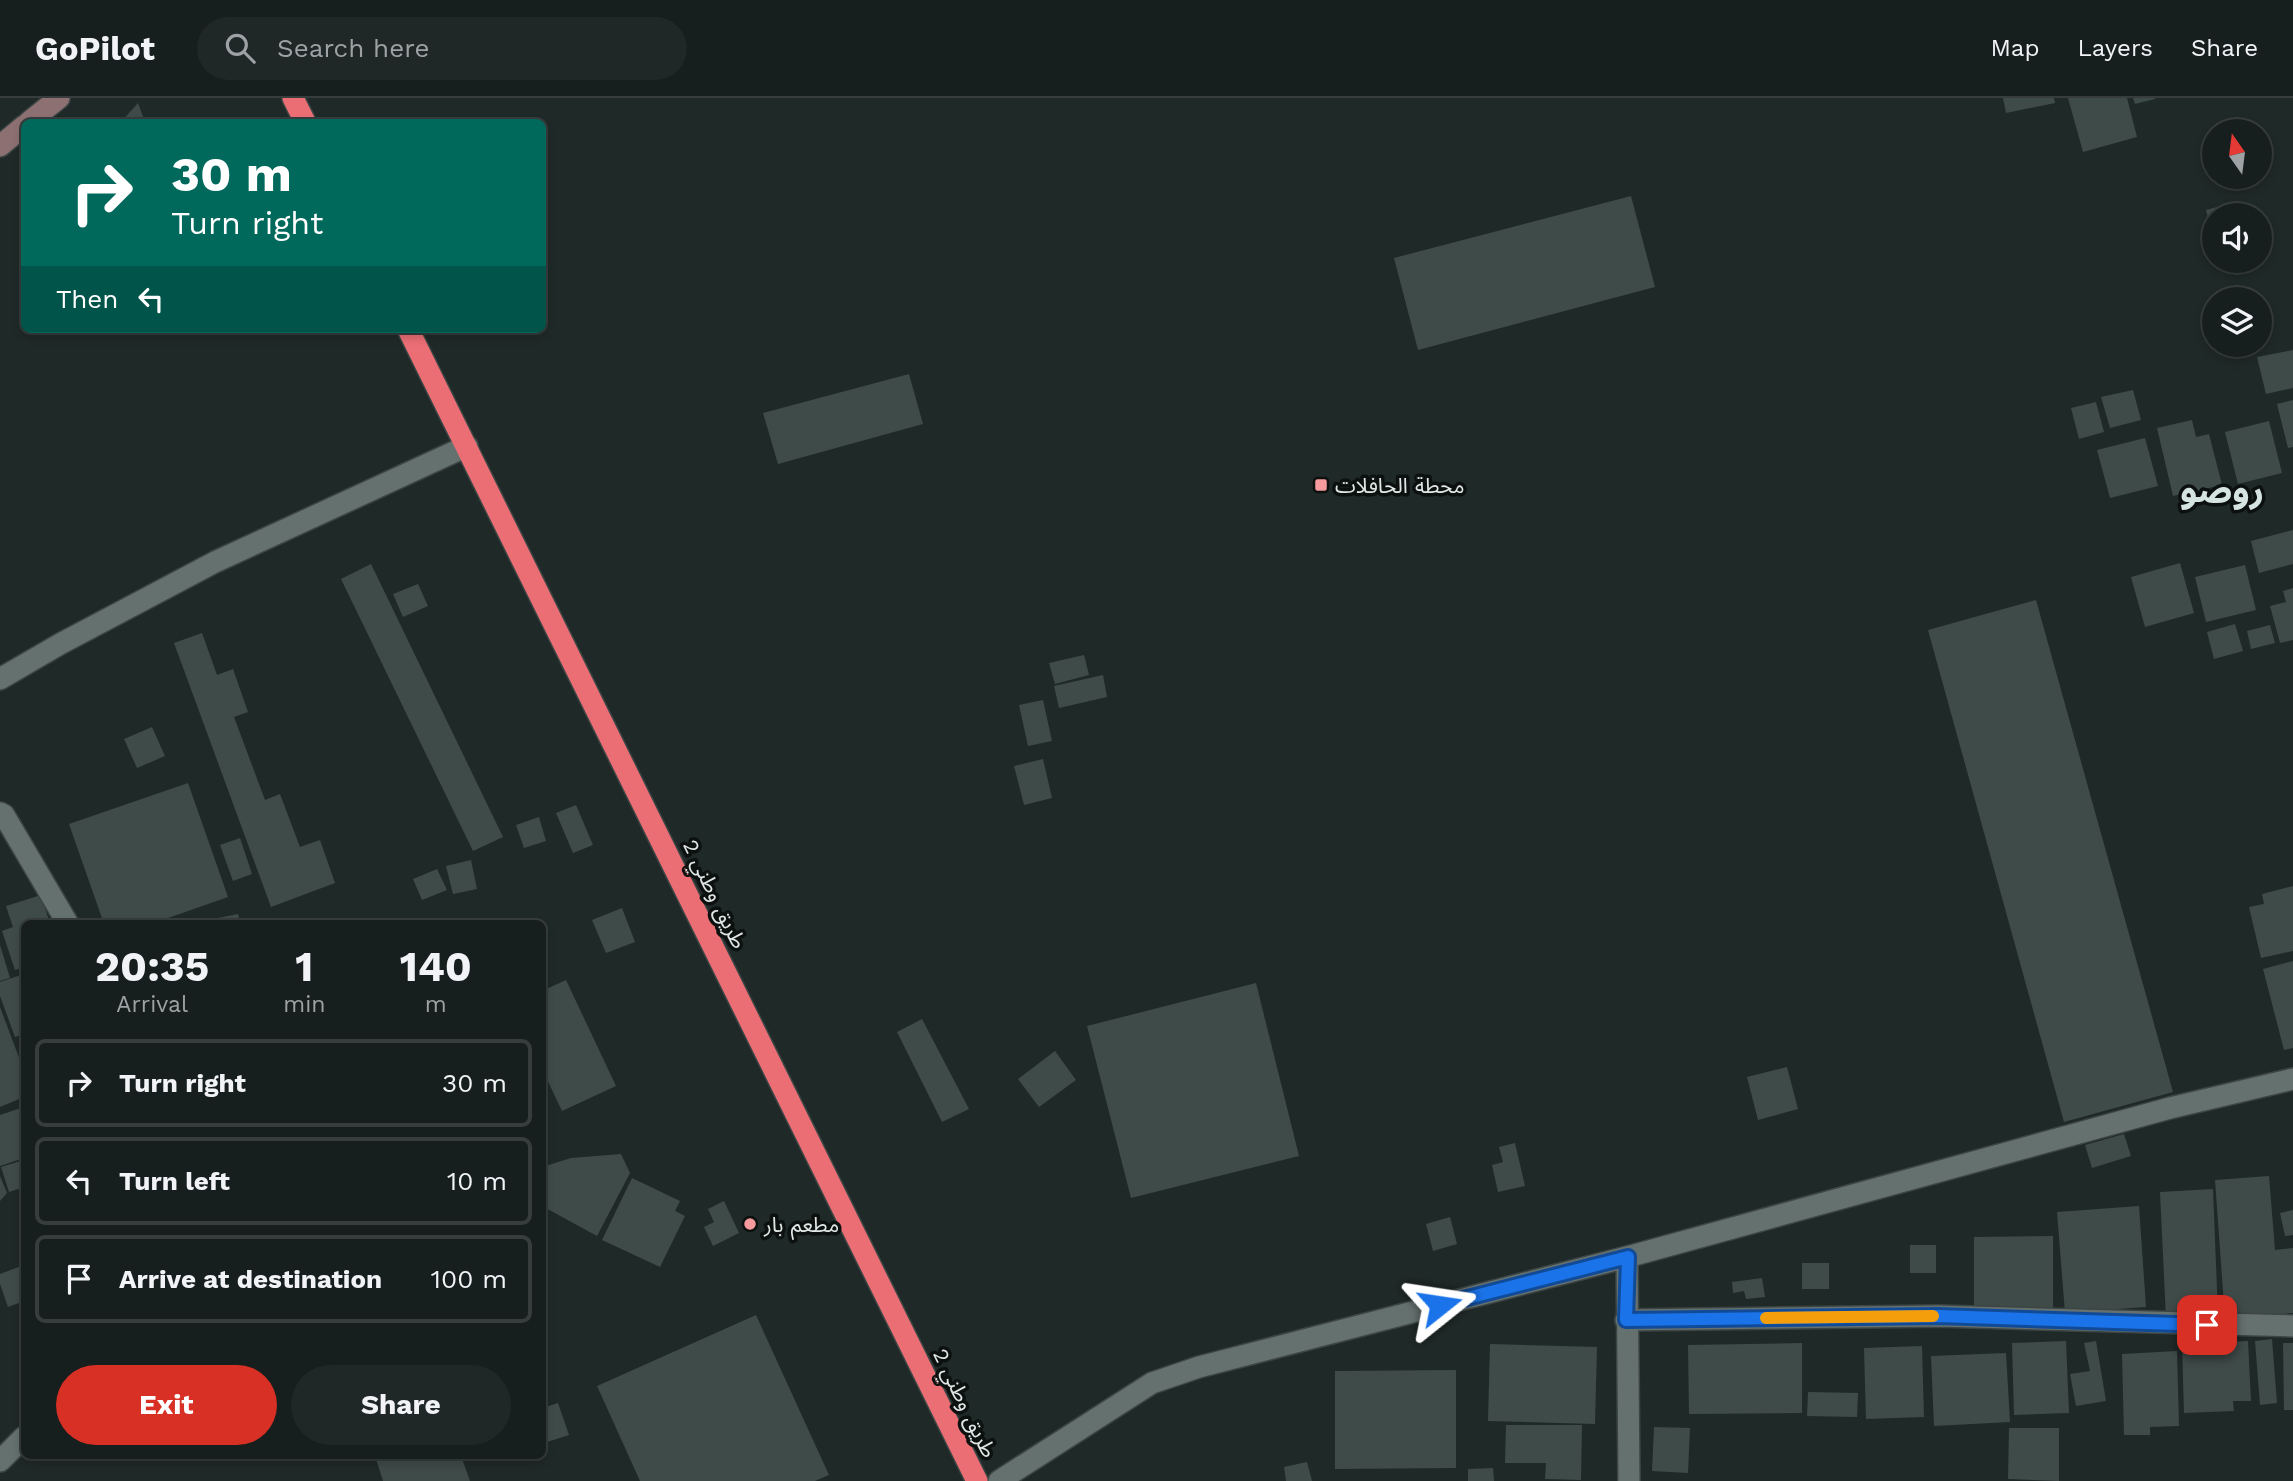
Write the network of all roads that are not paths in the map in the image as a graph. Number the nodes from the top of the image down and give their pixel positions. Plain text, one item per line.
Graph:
1 (59, 98) edge
2 (293, 98) edge
3 (33, 119) edge
4 (304, 119) edge
5 (21, 128) edge
6 (0, 146) edge
7 (410, 333) edge
8 (467, 446) junction
9 (0, 679) edge
10 (0, 813) edge
11 (66, 920) edge
12 (2293, 1080) edge
13 (1628, 1257) junction
14 (1626, 1320) junction
15 (2293, 1326) edge
16 (21, 1440) edge
17 (0, 1461) edge
18 (977, 1481) edge
19 (999, 1481) edge
20 (1629, 1481) edge

1 - 3 street
2 - 4 highway
5 - 6 street
7 - 8 highway, طريق وطني 2
8 - 9 street
8 - 18 highway, طريق وطني 2
10 - 11 street
12 - 13 street
13 - 14 street
13 - 19 street
14 - 15 street
14 - 20 street
16 - 17 street

